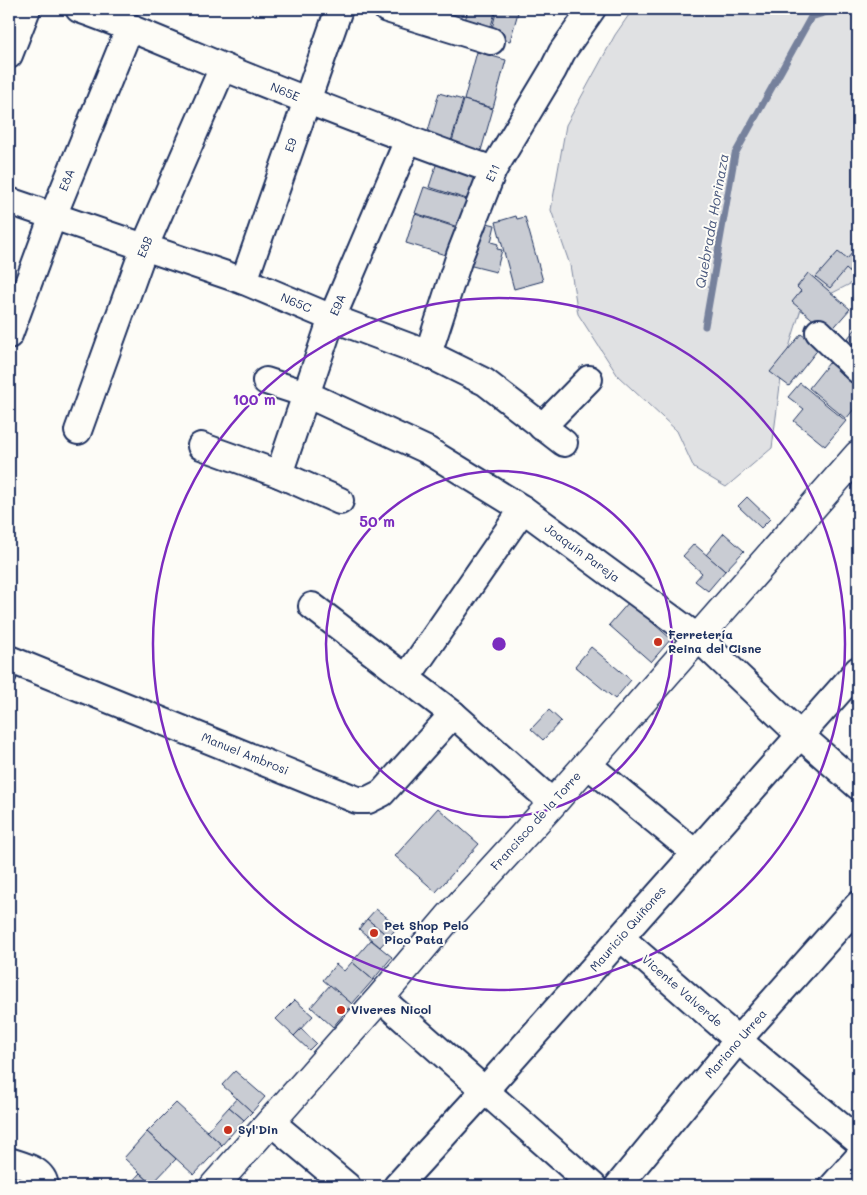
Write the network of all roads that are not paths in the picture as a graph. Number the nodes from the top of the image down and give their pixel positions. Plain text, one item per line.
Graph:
1 (27, 9) edge
2 (79, 9) edge
3 (339, 9) edge
4 (387, 9) edge
5 (592, 9) edge
6 (130, 27) junction
7 (491, 41) dead end
8 (9, 55) edge
9 (223, 67) junction
10 (307, 100) junction
11 (408, 140) junction
12 (493, 170) junction
13 (9, 201) edge
14 (53, 216) junction
15 (144, 248) junction
16 (244, 280) junction
17 (332, 318) junction
18 (819, 332) dead end
19 (9, 335) edge
20 (428, 354) junction
21 (858, 370) edge
22 (589, 379) dead end
23 (266, 381) dead end
24 (306, 394) junction
25 (542, 427) junction
26 (78, 430) dead end
27 (564, 443) dead end
28 (201, 446) dead end
29 (858, 455) edge
30 (280, 474) junction
31 (340, 501) dead end
32 (523, 509) junction
33 (312, 606) dead end
34 (698, 638) junction
35 (11, 666) edge
36 (858, 670) edge
37 (407, 677) junction
38 (454, 714) junction
39 (800, 736) junction
40 (587, 764) junction
41 (858, 786) edge
42 (553, 802) junction
43 (695, 853) junction
44 (858, 905) edge
45 (621, 938) junction
46 (380, 998) junction
47 (738, 1040) junction
48 (486, 1090) junction
49 (271, 1122) junction
50 (858, 1141) edge
51 (858, 1158) edge
52 (9, 1161) edge
53 (44, 1186) edge
54 (214, 1186) edge
55 (347, 1186) edge
56 (397, 1186) edge
57 (593, 1186) edge
58 (618, 1186) edge
59 (833, 1186) edge

1 - 8 street
2 - 6 street, N65E
3 - 10 street, E9
4 - 7 street
5 - 12 street, E11
6 - 9 street, N65E
6 - 14 street, E8A
9 - 10 street, N65E
9 - 15 street, E8B
10 - 11 street, N65E
10 - 16 street, E9
11 - 12 street, N65E
11 - 17 street, E9A
12 - 20 street, E11
13 - 14 street, N65C
14 - 15 street, N65C
14 - 19 street, E8A
15 - 16 street, N65C
15 - 26 street, E8B
16 - 17 street, N65C
17 - 20 street, N65C
17 - 24 street, E9A
18 - 21 street
20 - 25 street, N65C
22 - 25 street
23 - 24 street, Joaquín Pareja
24 - 30 street, E9A
24 - 32 street, Joaquín Pareja
25 - 27 street, N65C
28 - 30 street
29 - 34 street, Francisco de la Torre
30 - 31 street
32 - 34 street, Joaquín Pareja
32 - 37 street
33 - 37 street
34 - 39 street, Joaquín Pareja
34 - 40 street, Francisco de la Torre
35 - 38 street, Manuel Ambrosi
36 - 39 street, Mauricio Quiñones
37 - 38 street
38 - 42 street
39 - 41 street, Joaquín Pareja
39 - 43 street, Mauricio Quiñones
40 - 42 street, Francisco de la Torre
40 - 43 street
42 - 46 street, Francisco de la Torre
43 - 45 street, Mauricio Quiñones
44 - 47 street, Mariano Urrea
45 - 47 street, Vicente Valverde
45 - 48 street, Mauricio Quiñones
46 - 48 street
46 - 49 street, Francisco de la Torre
47 - 50 street, Vicente Valverde
47 - 58 street, Mariano Urrea
48 - 56 street, Mauricio Quiñones
48 - 57 street
49 - 54 street, Francisco de la Torre
49 - 55 street
51 - 59 street
52 - 53 street

